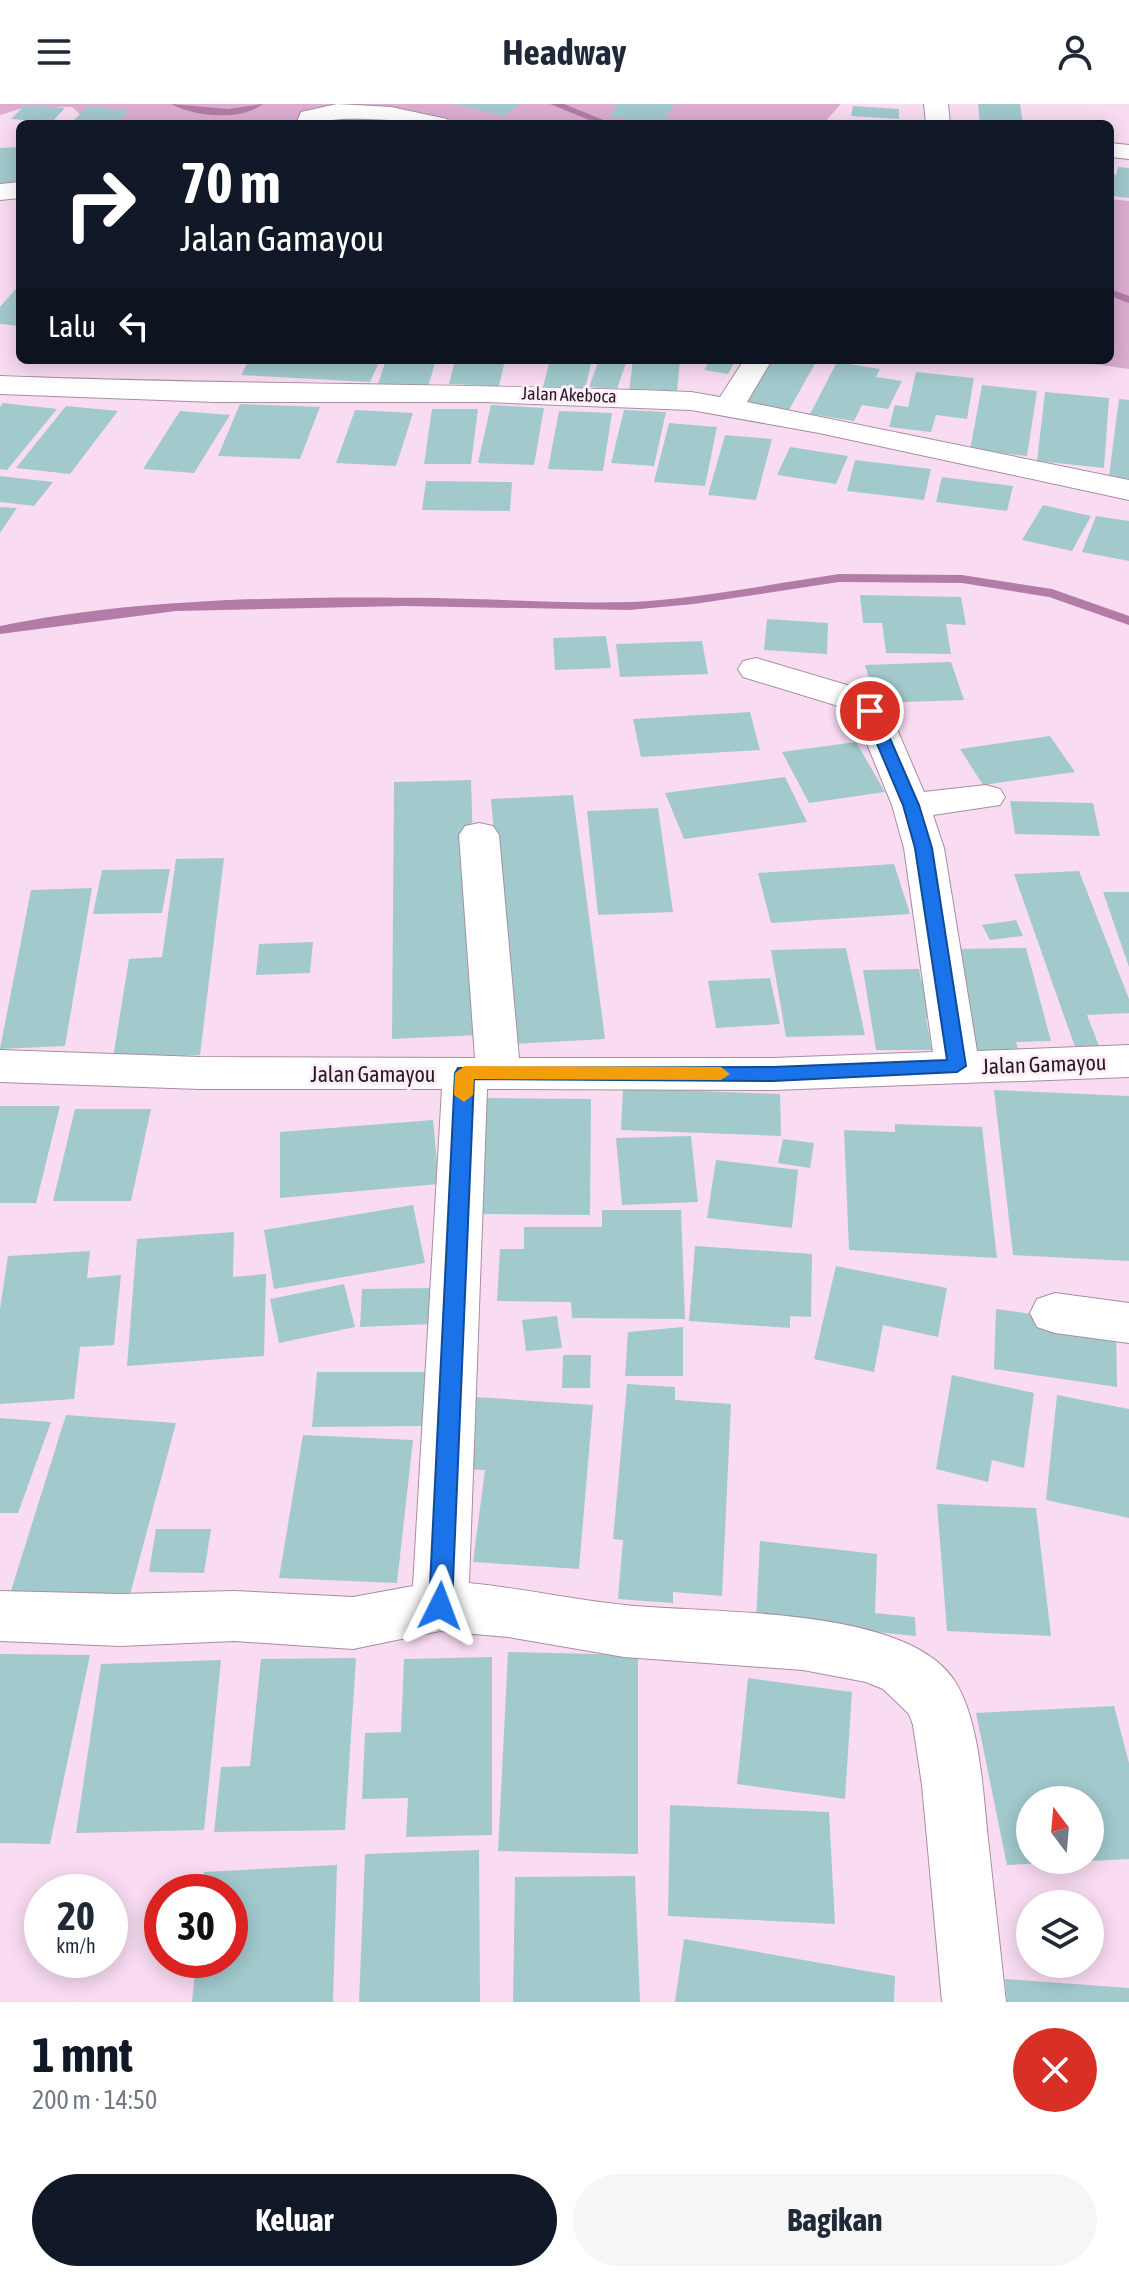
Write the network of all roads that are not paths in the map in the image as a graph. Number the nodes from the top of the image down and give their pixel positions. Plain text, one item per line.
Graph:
1 (309, 120) edge
2 (421, 120) edge
3 (225, 364) edge
4 (756, 364) edge
5 (0, 385) edge
6 (215, 393) junction
7 (730, 406) junction
8 (1129, 490) edge
9 (756, 669) dead end
10 (986, 797) dead end
11 (911, 805) junction
12 (479, 835) dead end
13 (1129, 1061) edge
14 (0, 1066) edge
15 (957, 1066) junction
16 (481, 1072) junction
17 (1055, 1313) dead end
18 (1129, 1323) edge
19 (440, 1606) junction
20 (0, 1616) edge
21 (974, 2002) edge

1 - 2 street
3 - 6 street
4 - 7 street
5 - 6 street, Jalan Akeboca
6 - 7 street, Jalan Akeboca
7 - 8 street, Jalan Akeboca
9 - 11 street
10 - 11 street
11 - 15 street
12 - 16 street
13 - 15 street, Jalan Gamayou
14 - 16 street, Jalan Gamayou
15 - 16 street, Jalan Gamayou
16 - 19 street
17 - 18 street
19 - 20 street
19 - 21 street

